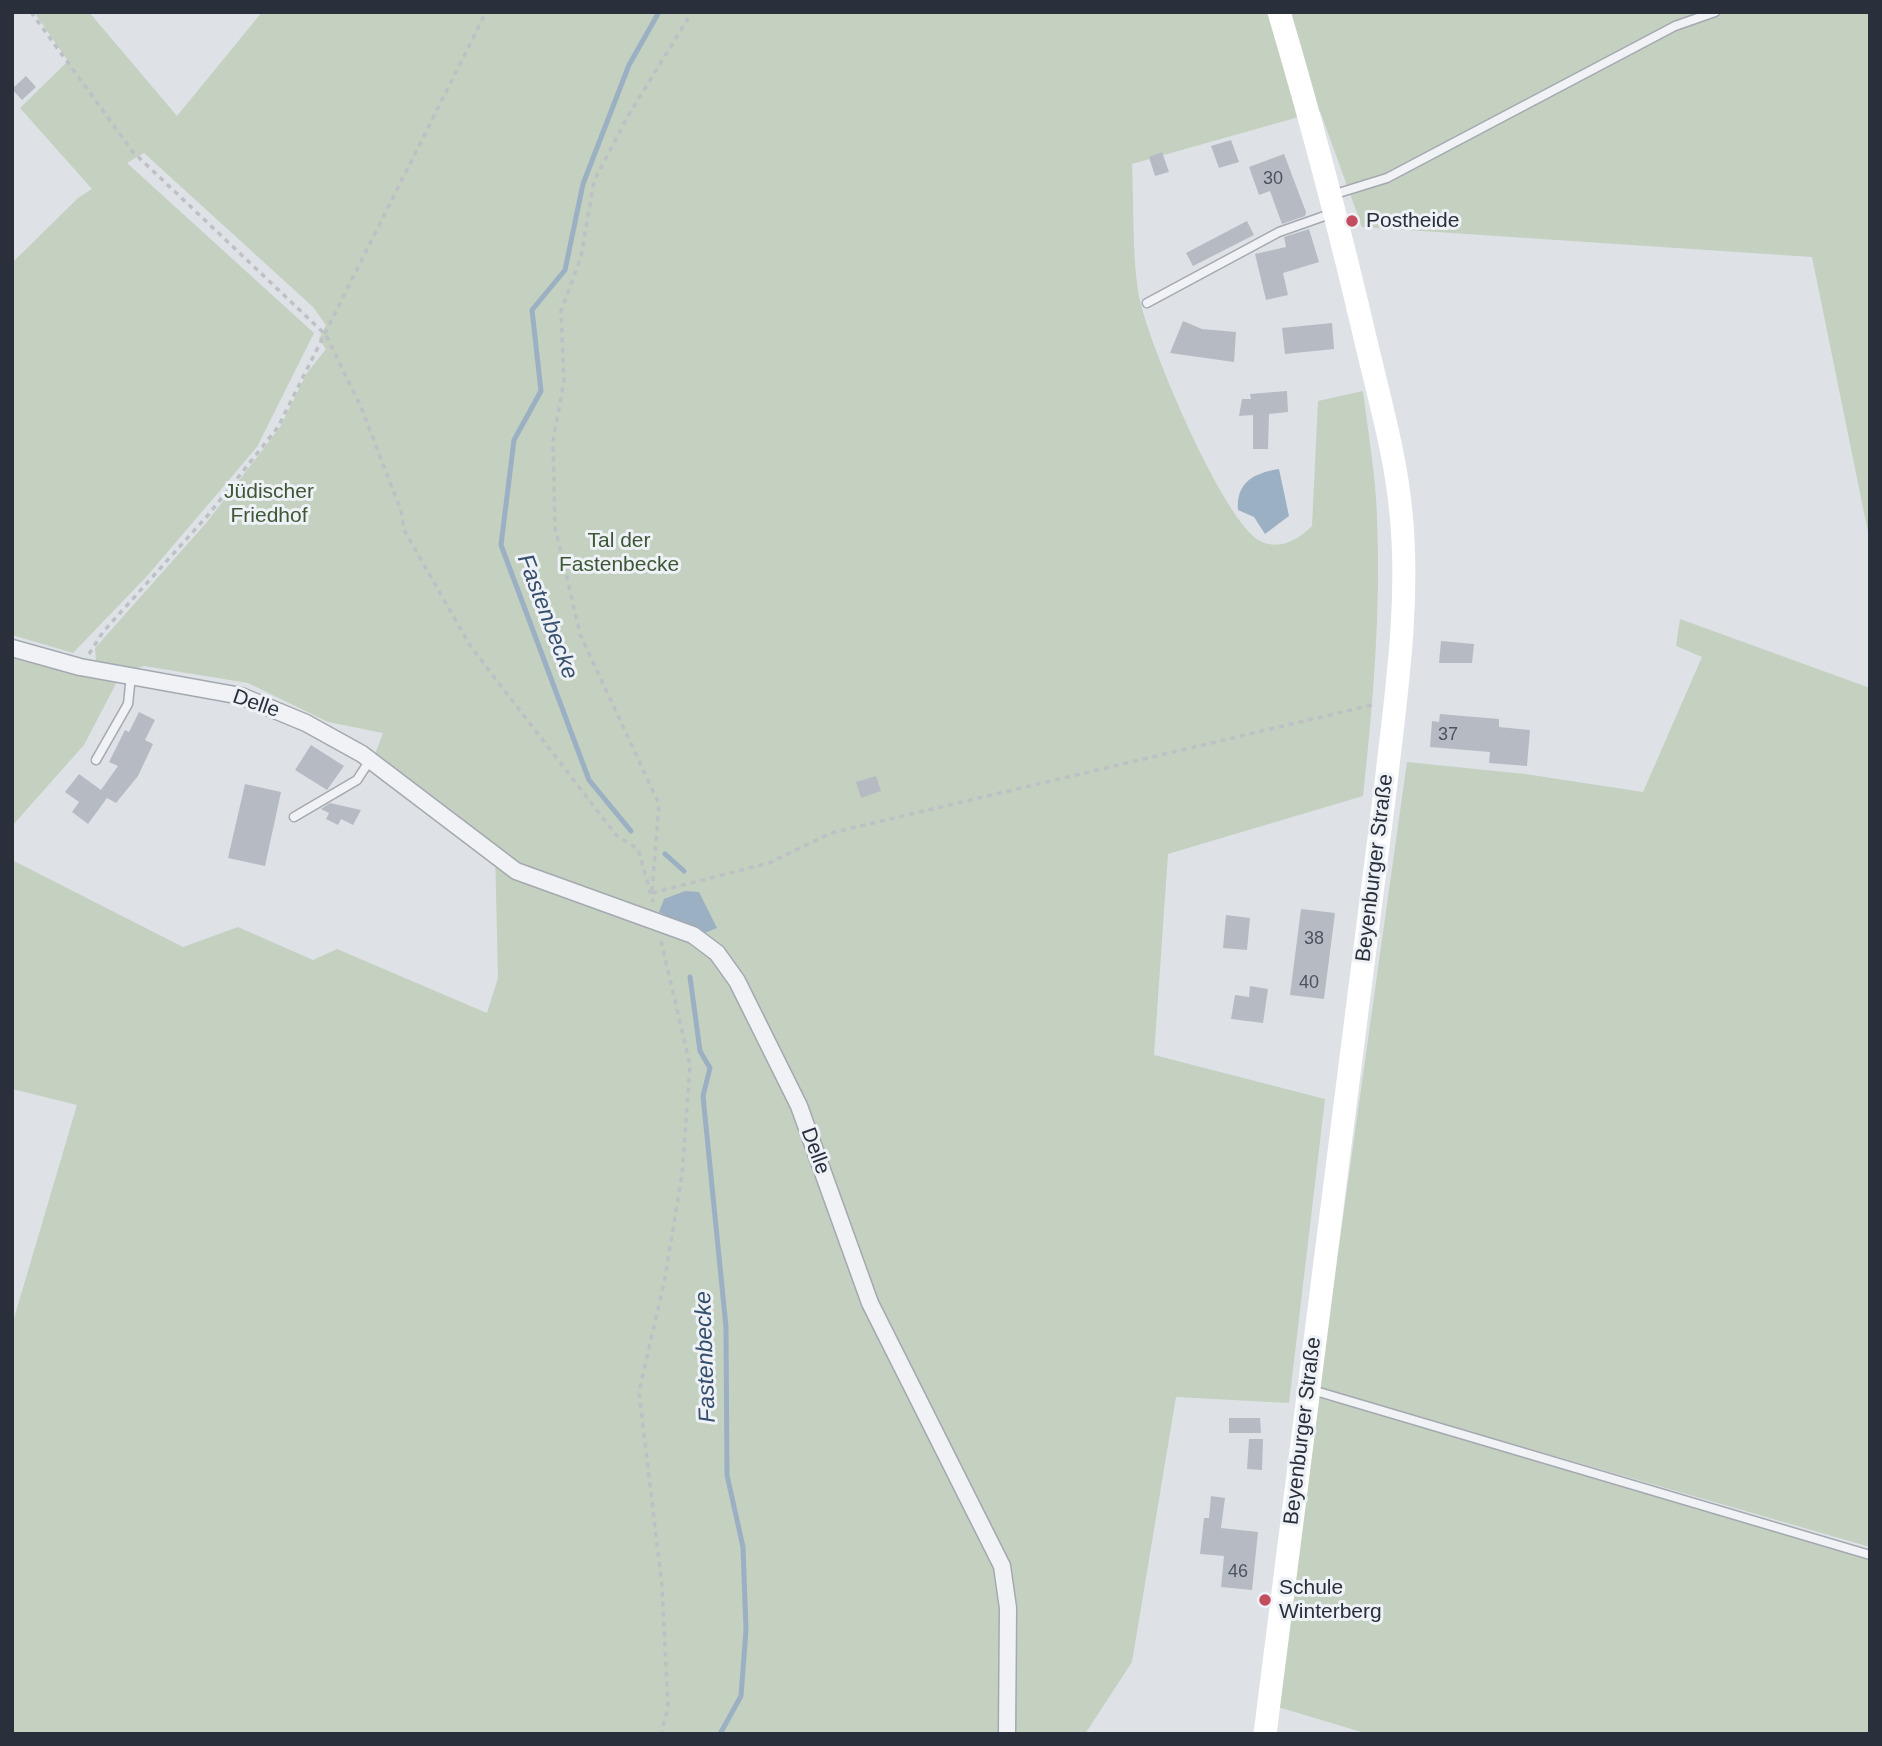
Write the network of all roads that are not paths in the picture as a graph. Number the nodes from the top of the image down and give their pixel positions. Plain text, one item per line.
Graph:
1 (1279, 12) edge
2 (1715, 12) edge
3 (1334, 204) junction
4 (1147, 303) dead end
5 (12, 648) edge
6 (131, 676) junction
7 (96, 760) dead end
8 (370, 760) junction
9 (294, 817) dead end
10 (1309, 1389) junction
11 (1870, 1555) edge
12 (1007, 1734) edge
13 (1265, 1734) edge

1 - 3 main road, Beyenburger Straße
2 - 3 lane
3 - 4 lane
3 - 10 main road, Beyenburger Straße
5 - 6 street, Delle
6 - 7 lane
6 - 8 street, Delle
8 - 9 lane
8 - 12 street, Delle
10 - 11 lane
10 - 13 main road, Beyenburger Straße

